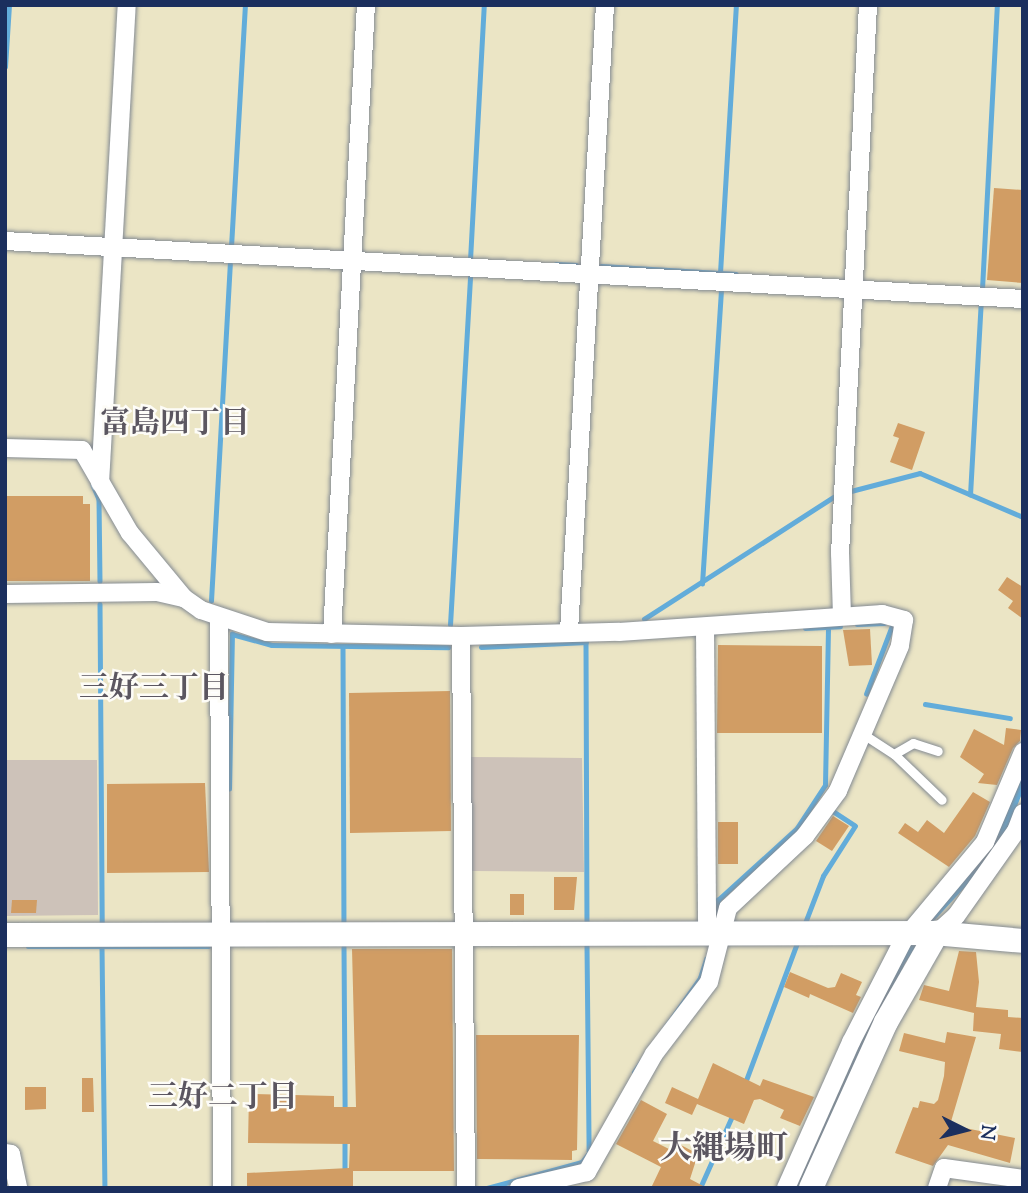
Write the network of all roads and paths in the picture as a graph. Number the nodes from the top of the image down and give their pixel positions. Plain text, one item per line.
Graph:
1 (127, 5) edge
2 (366, 5) edge
3 (605, 5) edge
4 (867, 5) edge
5 (5, 241) edge
6 (114, 247) junction
7 (352, 261) junction
8 (590, 275) junction
9 (853, 290) junction
10 (1023, 299) edge
11 (5, 448) edge
12 (100, 483) junction
13 (5, 594) edge
14 (184, 598) junction
15 (842, 616) junction
16 (219, 617) junction
17 (705, 627) junction
18 (569, 631) junction
19 (332, 634) junction
20 (461, 636) junction
21 (863, 734) junction
22 (938, 751) dead end
23 (1023, 752) edge
24 (894, 754) junction
25 (943, 800) dead end
26 (1020, 822) edge
27 (920, 933) junction
28 (714, 934) junction
29 (5, 935) edge
30 (221, 935) junction
31 (465, 935) junction
32 (1023, 941) edge
33 (5, 1153) edge
34 (1023, 1180) edge
35 (18, 1188) edge
36 (222, 1188) edge
37 (466, 1188) edge
38 (519, 1188) edge
39 (786, 1188) edge
40 (811, 1188) edge
41 (937, 1188) edge

1 - 6 street
2 - 7 street
3 - 8 street
4 - 9 street
5 - 6 street
6 - 7 street
6 - 12 street
7 - 8 street
7 - 19 street
8 - 9 street
8 - 18 street
9 - 10 street
9 - 15 street
11 - 12 street
12 - 14 street
13 - 14 street
14 - 16 street
15 - 17 street
15 - 21 street
16 - 19 street
16 - 30 street
17 - 18 street
17 - 28 street
18 - 20 street
19 - 20 street
20 - 31 street
21 - 24 lane
21 - 28 street
22 - 24 lane
23 - 27 street
24 - 25 lane
26 - 27 street
27 - 28 street
27 - 32 street
27 - 39 street
27 - 40 street
28 - 31 street
28 - 38 street
29 - 30 street
30 - 31 street
30 - 36 street
31 - 37 street
33 - 35 street
34 - 41 street

